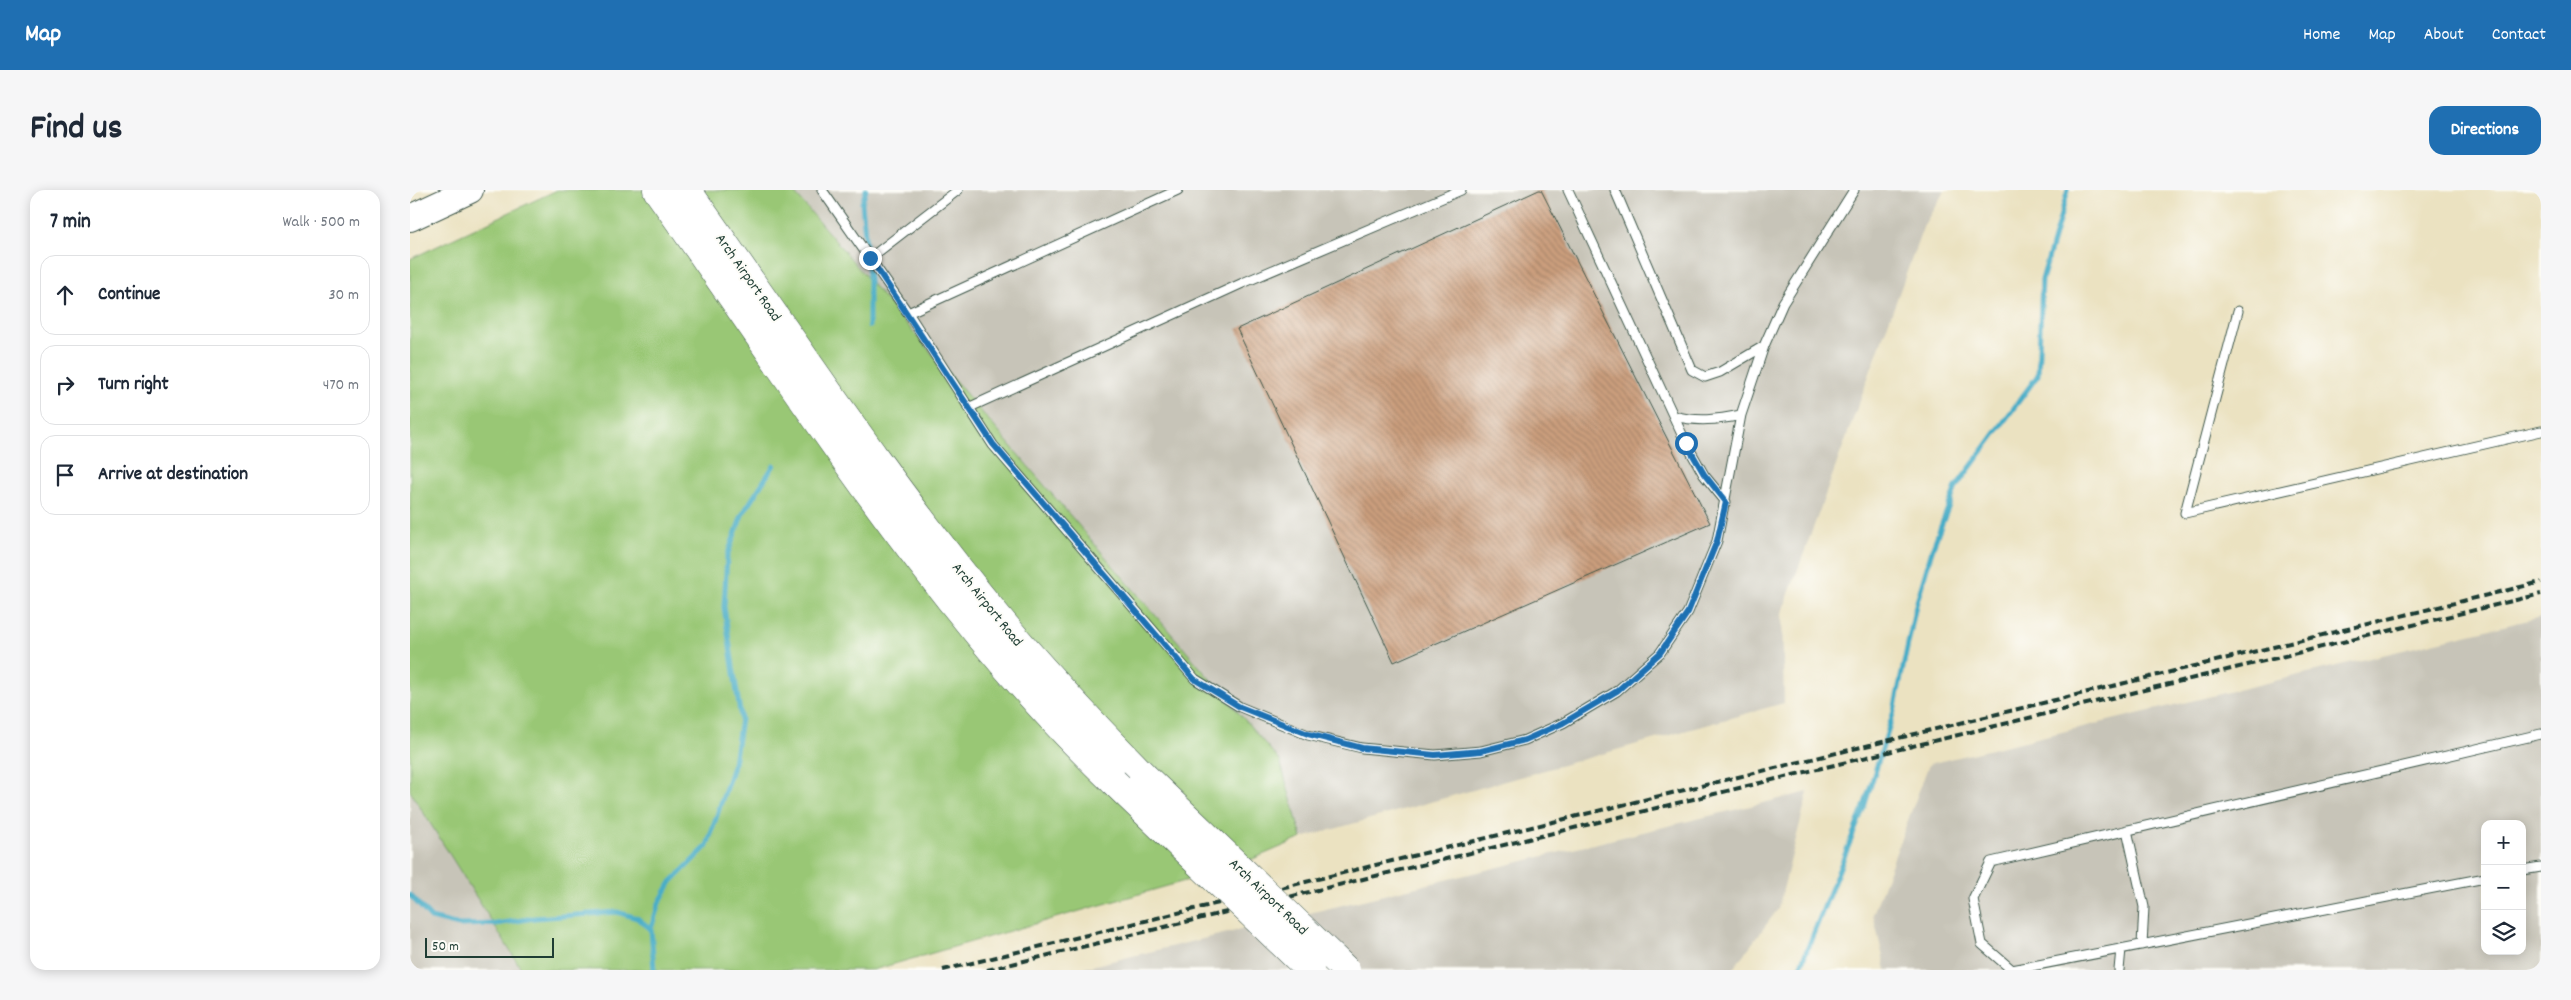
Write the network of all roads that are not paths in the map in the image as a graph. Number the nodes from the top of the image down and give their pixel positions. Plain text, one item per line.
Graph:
1 (470, 190) edge
2 (822, 190) edge
3 (958, 190) edge
4 (1178, 190) edge
5 (1461, 190) edge
6 (1568, 190) edge
7 (1615, 190) edge
8 (1854, 190) edge
9 (675, 194) edge
10 (410, 218) edge
11 (870, 258) junction
12 (2238, 311) dead end
13 (908, 313) junction
14 (1764, 346) junction
15 (968, 408) junction
16 (1741, 414) junction
17 (1674, 416) junction
18 (2541, 431) edge
19 (1726, 502) junction
20 (2541, 734) edge
21 (2127, 830) junction
22 (2541, 867) edge
23 (2526, 869) edge
24 (2481, 879) edge
25 (2142, 945) junction
26 (2121, 949) junction
27 (1310, 970) edge
28 (1346, 970) edge
29 (2012, 970) edge
30 (2119, 970) edge

1 - 10 street
2 - 11 lane
3 - 11 lane
4 - 13 lane
5 - 15 lane
6 - 17 lane
7 - 14 lane
8 - 14 lane
9 - 27 main road, Arch Airport Road, bridge
9 - 28 main road, Arch Airport Road, bridge
11 - 13 lane
12 - 18 lane
13 - 15 lane
14 - 16 lane
15 - 19 lane
16 - 17 lane
16 - 19 lane
17 - 19 lane
20 - 21 lane
21 - 25 lane
21 - 29 lane
22 - 23 lane
24 - 25 lane
25 - 26 lane
26 - 29 lane
26 - 30 lane

